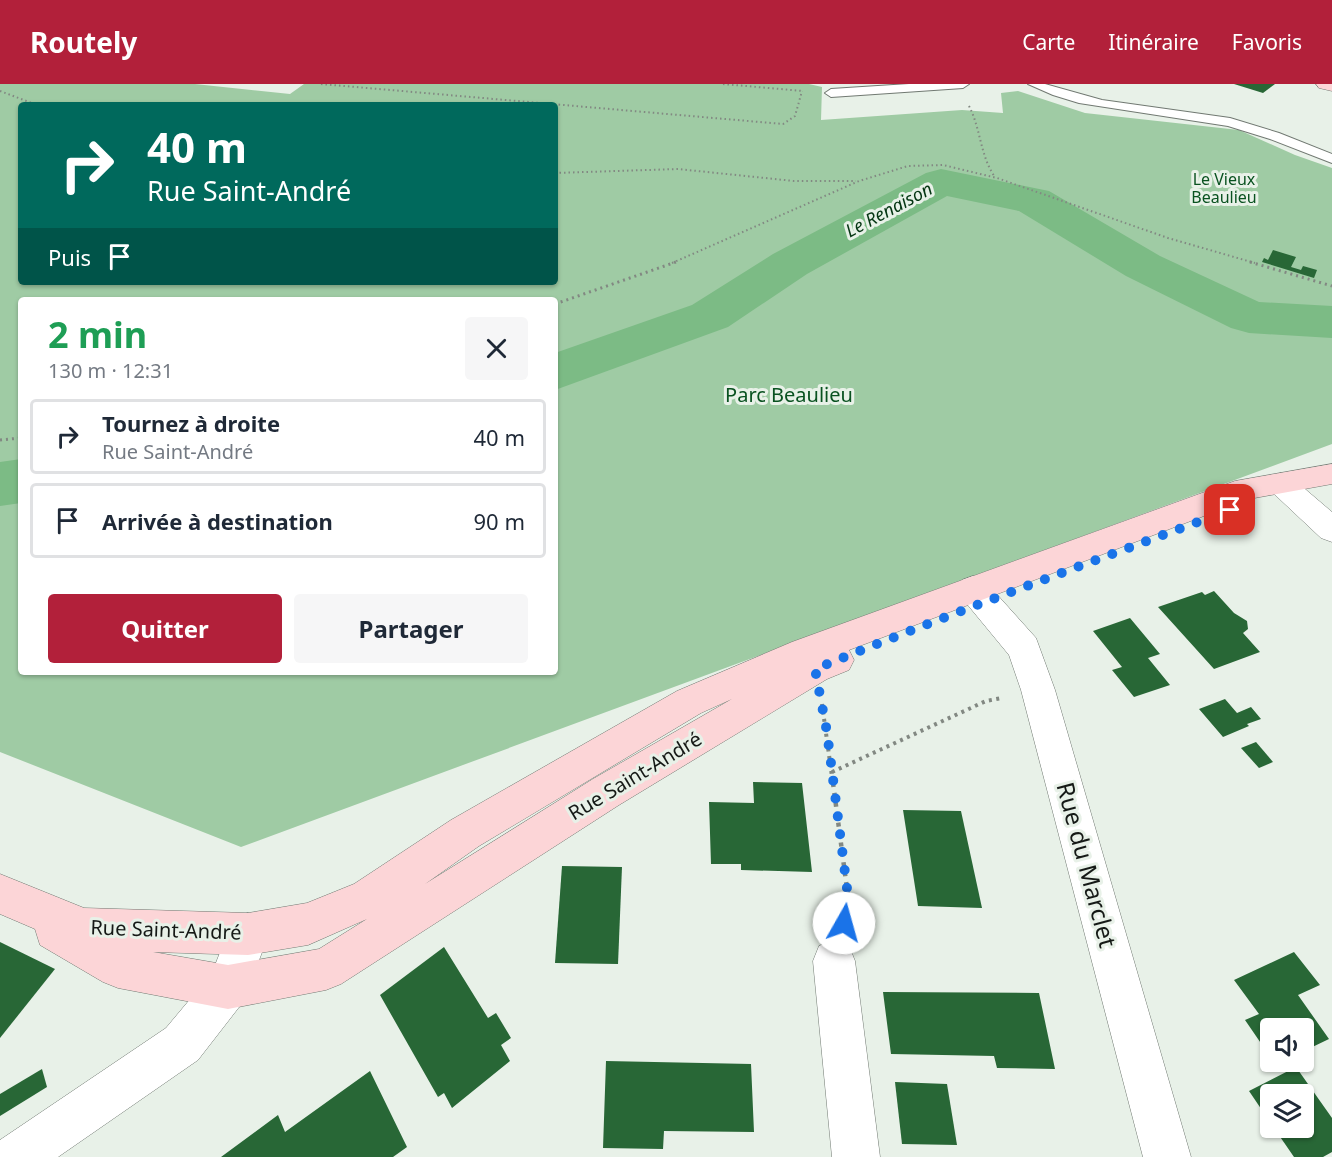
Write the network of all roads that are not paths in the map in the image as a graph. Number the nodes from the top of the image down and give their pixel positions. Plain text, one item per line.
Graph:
1 (963, 84) edge
2 (1034, 84) edge
3 (1325, 84) edge
4 (1332, 86) edge
5 (831, 93) dead end
6 (1332, 159) edge
7 (1332, 474) edge
8 (1281, 484) junction
9 (1332, 530) edge
10 (979, 596) junction
11 (0, 894) edge
12 (0, 899) edge
13 (248, 934) junction
14 (834, 961) road end
15 (228, 987) junction
16 (17, 1157) edge
17 (856, 1157) edge
18 (1167, 1157) edge

1 - 5 lane
2 - 6 lane
3 - 4 street
7 - 8 street, Rue Saint-André
8 - 9 street
8 - 10 street, Rue Saint-André
10 - 13 street, Rue Saint-André
10 - 15 street, Rue Saint-André
10 - 18 street, Rue du Marclet
11 - 13 street, Rue Saint-André
12 - 15 street, Rue Saint-André
13 - 15 street
14 - 17 street
15 - 16 street

